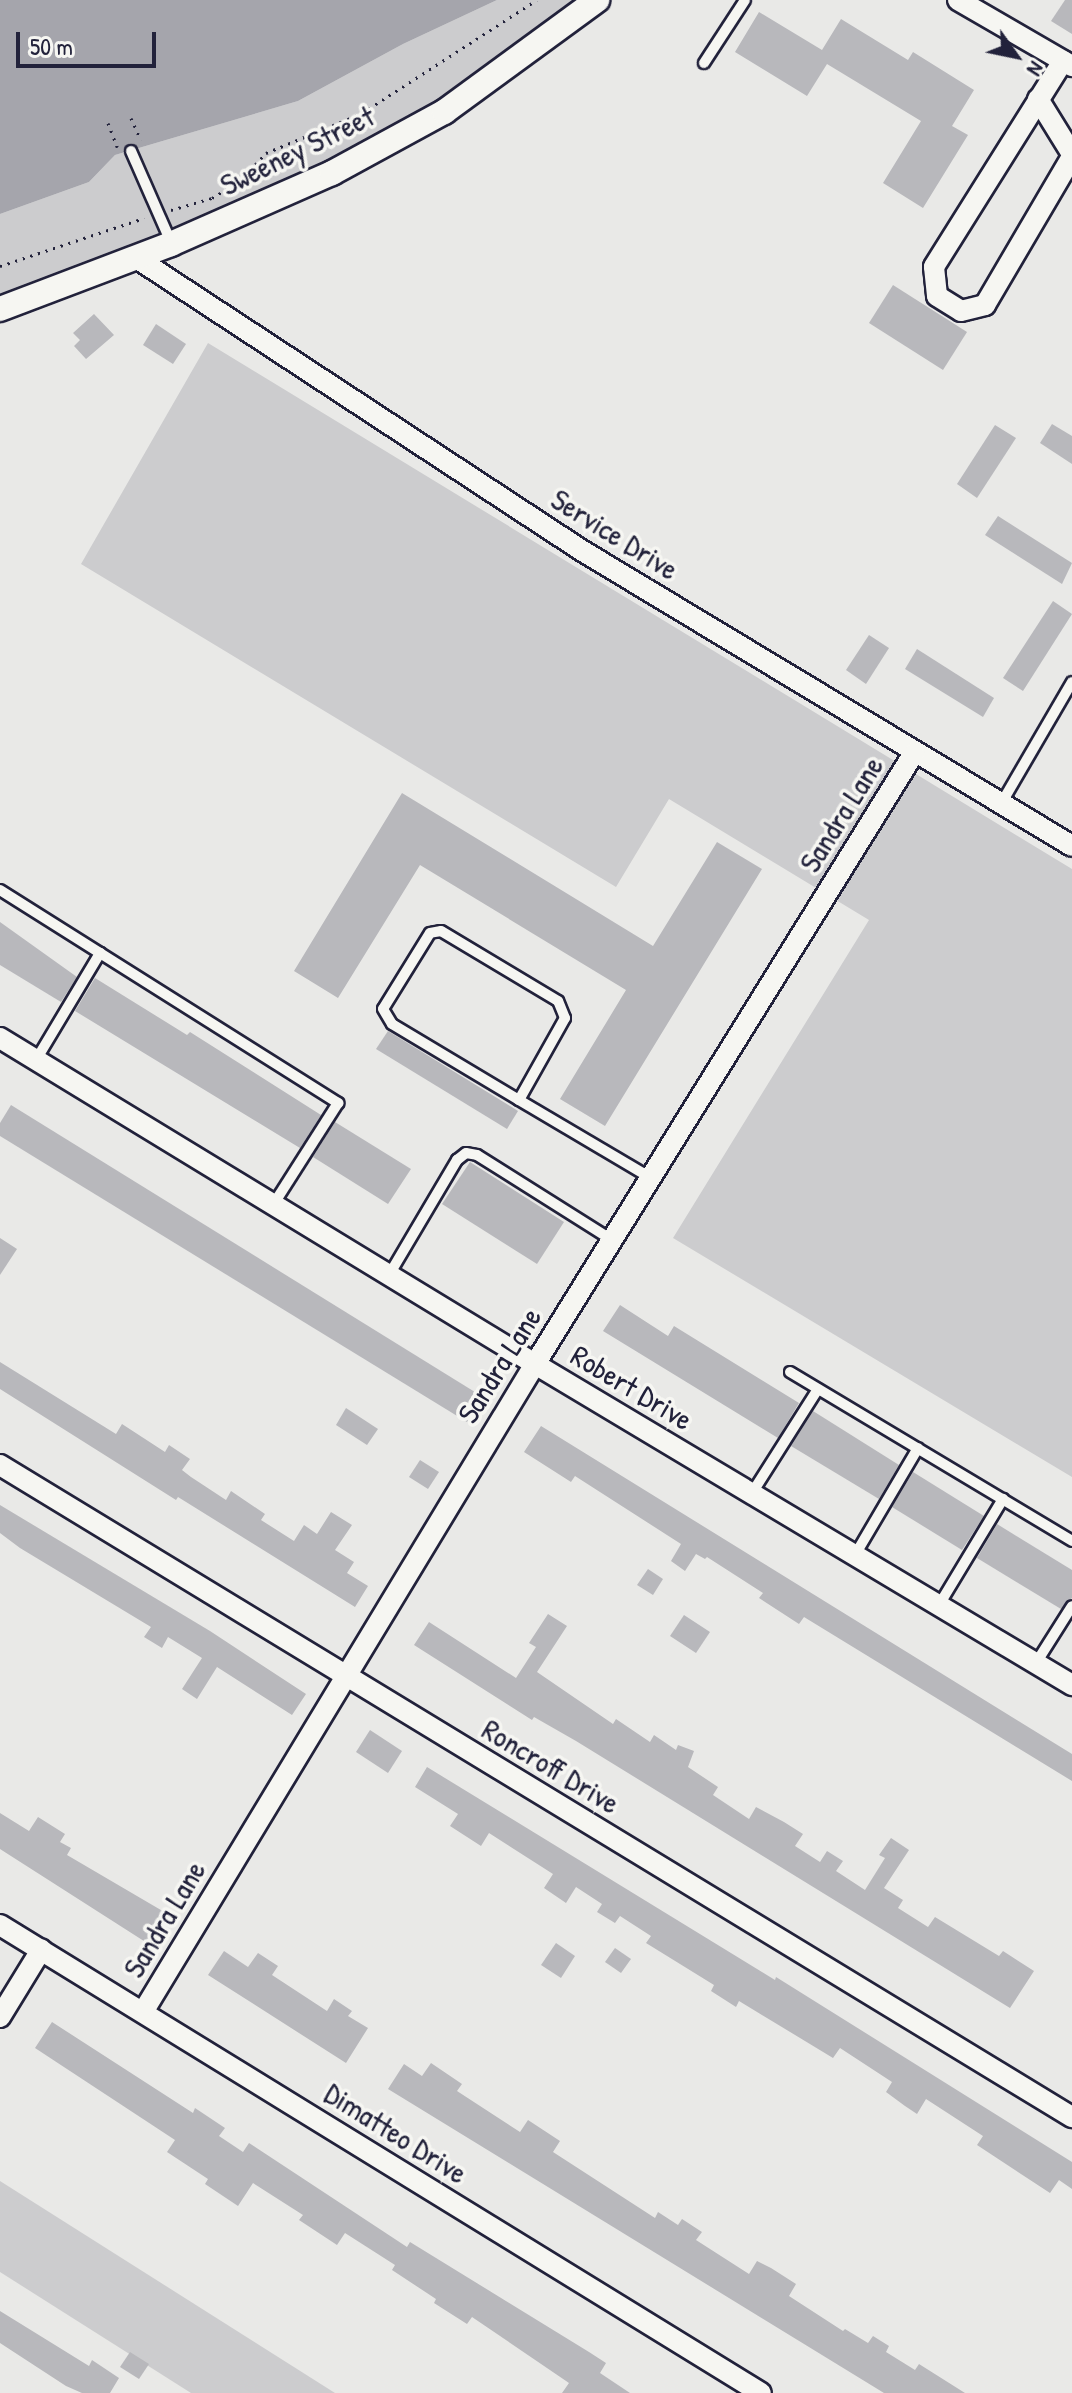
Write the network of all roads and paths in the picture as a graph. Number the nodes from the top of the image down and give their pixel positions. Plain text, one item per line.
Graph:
1 (537, 0) edge
2 (597, 0) edge
3 (745, 0) edge
4 (958, 0) edge
5 (704, 63) dead end
6 (1067, 64) edge
7 (1038, 99) junction
8 (131, 118) dead end
9 (108, 123) dead end
10 (146, 151) dead end
11 (126, 155) joint
12 (1072, 156) edge
13 (158, 213) junction
14 (171, 244) junction
15 (135, 257) junction
16 (0, 266) edge
17 (0, 309) edge
18 (1072, 682) edge
19 (914, 753) junction
20 (1001, 804) junction
21 (1072, 846) edge
22 (0, 890) edge
23 (100, 953) junction
24 (0, 1038) edge
25 (36, 1060) junction
26 (519, 1100) junction
27 (651, 1178) junction
28 (273, 1205) junction
29 (612, 1240) junction
30 (389, 1275) junction
31 (535, 1364) junction
32 (790, 1372) dead end
33 (818, 1389) junction
34 (918, 1448) junction
35 (0, 1465) edge
36 (752, 1493) junction
37 (1003, 1499) junction
38 (1072, 1541) edge
39 (855, 1555) junction
40 (939, 1605) junction
41 (1072, 1606) edge
42 (1036, 1663) junction
43 (345, 1676) junction
44 (1072, 1685) edge
45 (0, 1925) edge
46 (41, 1950) junction
47 (143, 2012) junction
48 (0, 2017) edge
49 (1072, 2117) edge
50 (761, 2393) edge

1 - 13 path
2 - 14 street, Sweeney Street
3 - 5 lane
4 - 6 street
6 - 7 street
7 - 12 street
7 - 12 street
8 - 10 path
9 - 11 path
11 - 13 lane
13 - 14 lane
13 - 16 path
14 - 15 street, Sweeney Street
15 - 17 street, Sweeney Street
15 - 19 street, Service Drive
18 - 20 lane
19 - 20 street, Service Drive
19 - 27 street, Sandra Lane
20 - 21 street, Service Drive
22 - 23 lane
23 - 25 lane
23 - 28 lane
24 - 25 street, Robert Drive
25 - 28 street, Robert Drive
26 - 26 lane
26 - 27 lane
27 - 29 street, Sandra Lane
28 - 30 street, Robert Drive
29 - 30 lane
29 - 31 street, Sandra Lane
30 - 31 street, Robert Drive
31 - 36 street, Robert Drive
31 - 43 street, Sandra Lane
32 - 33 lane
33 - 34 lane
33 - 36 lane
34 - 37 lane
34 - 39 lane
35 - 43 street, Roncroff Drive
36 - 39 street, Robert Drive
37 - 38 lane
37 - 40 lane
39 - 40 street, Robert Drive
40 - 42 street, Robert Drive
41 - 42 lane
42 - 44 street, Robert Drive
43 - 47 street, Sandra Lane
43 - 49 street, Roncroff Drive
45 - 46 street, Dimatteo Drive
46 - 47 street, Dimatteo Drive
46 - 48 street
47 - 50 street, Dimatteo Drive

